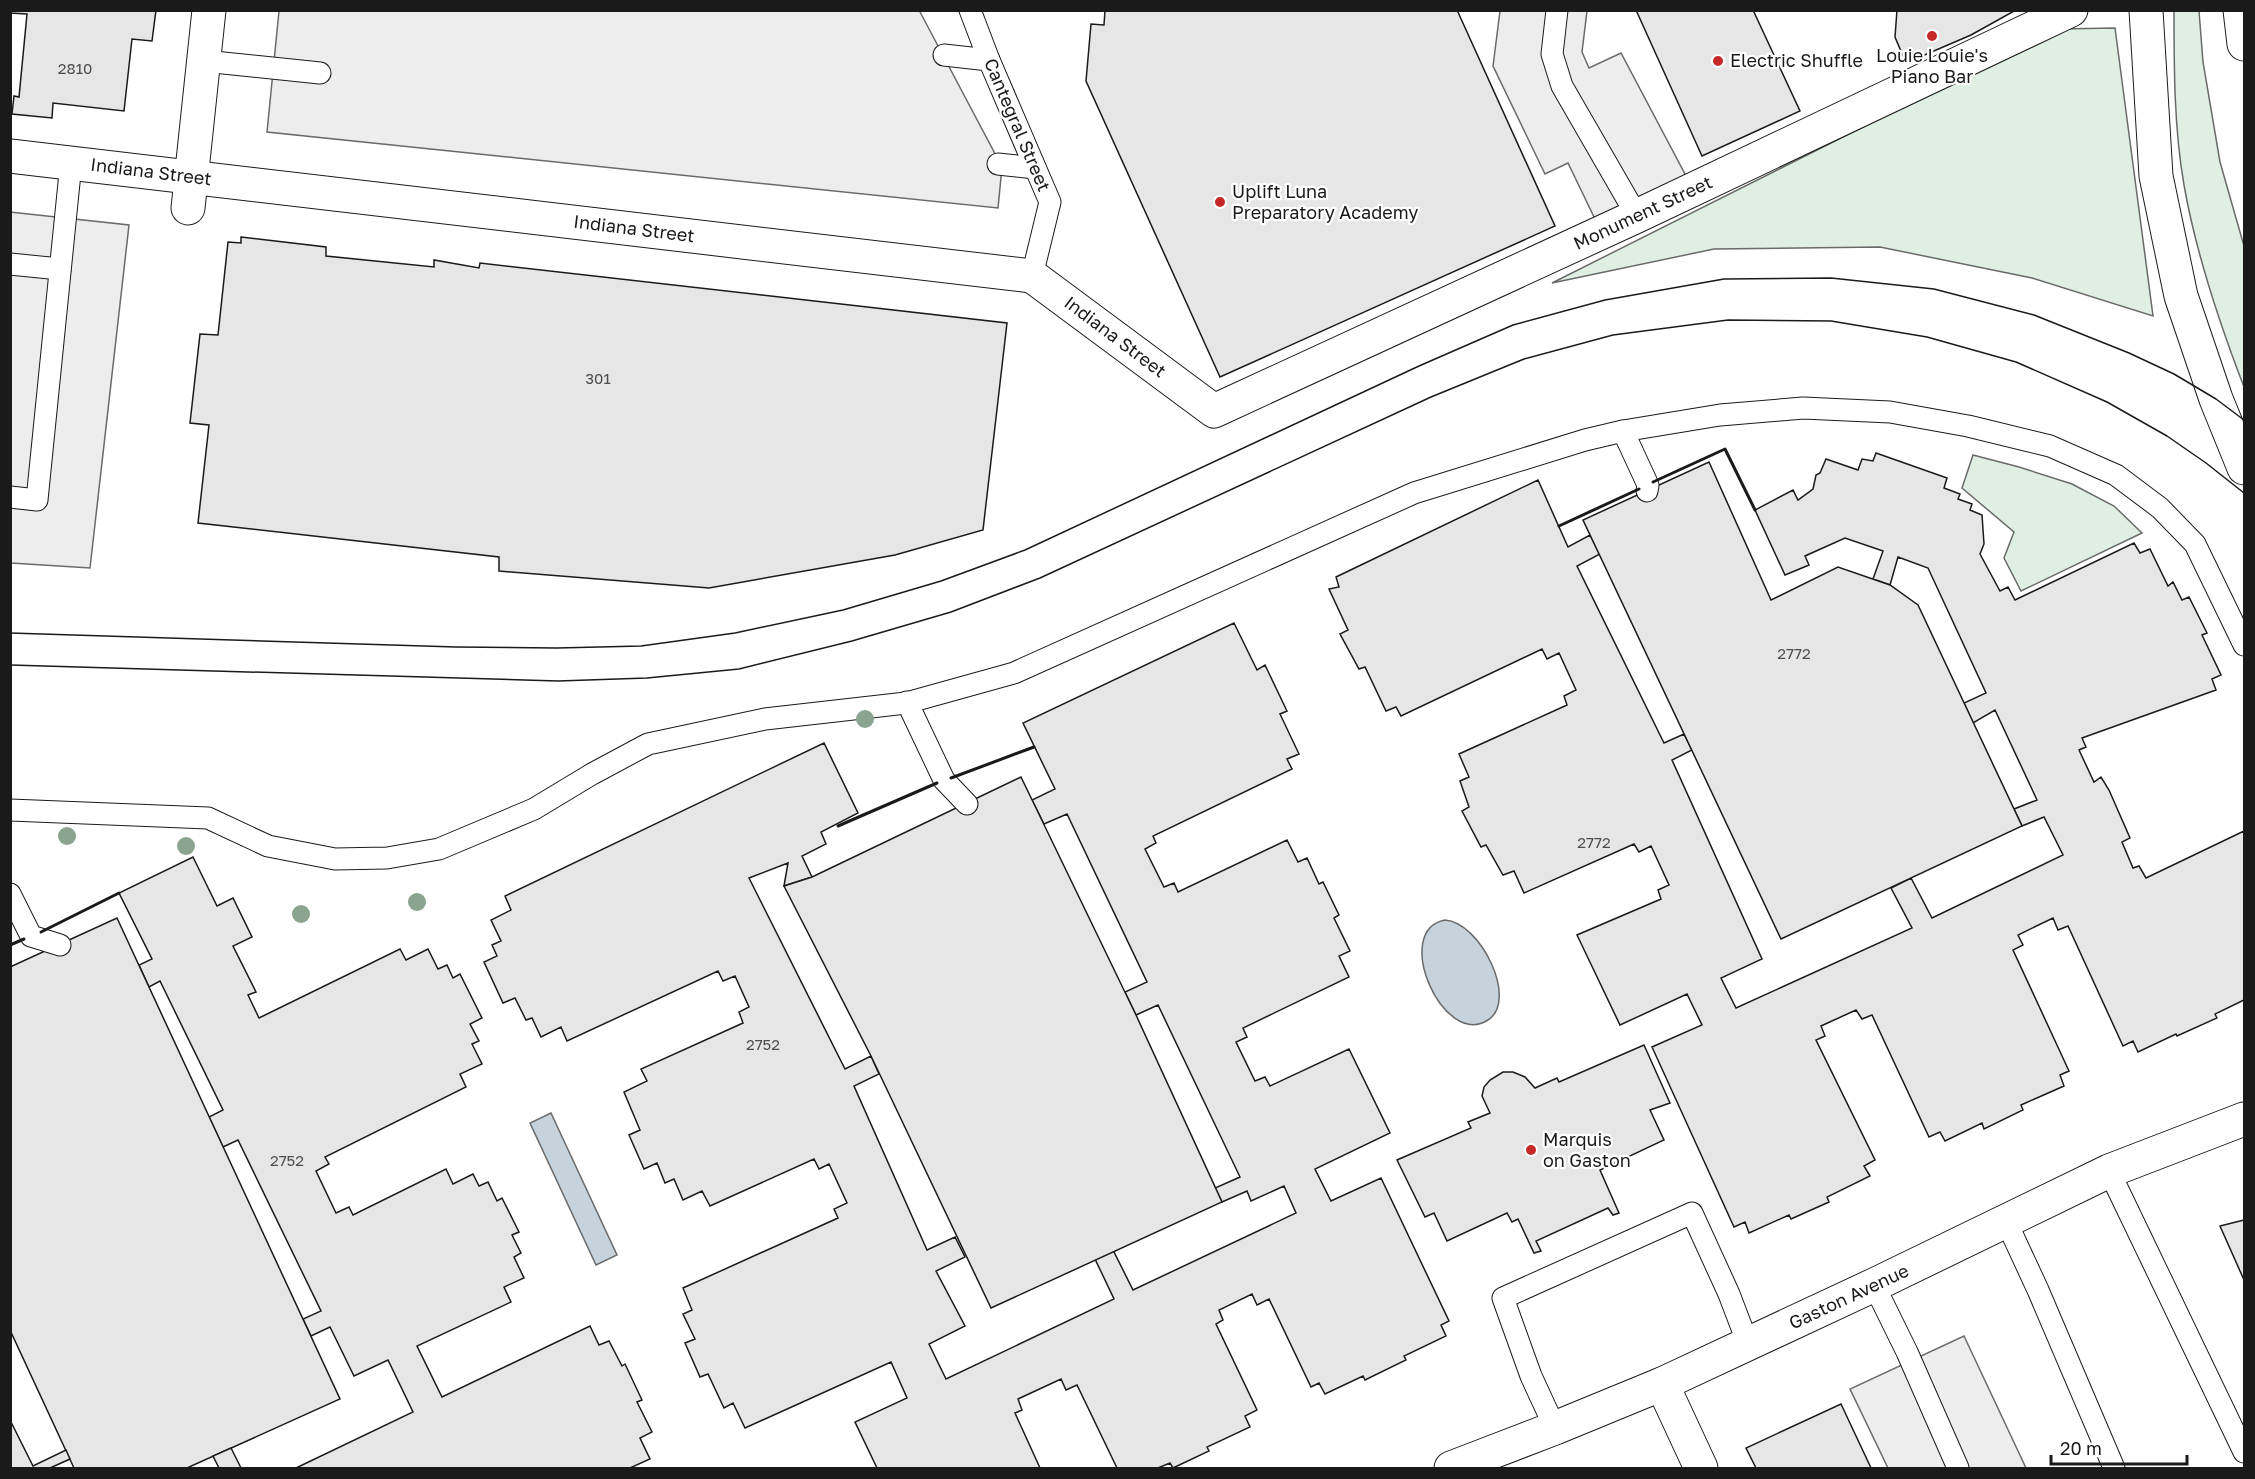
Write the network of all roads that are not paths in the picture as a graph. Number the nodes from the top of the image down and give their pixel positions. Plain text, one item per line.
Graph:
1 (209, 10) edge
2 (970, 10) edge
3 (1557, 10) edge
4 (2071, 10) edge
5 (2146, 10) edge
6 (2240, 10) edge
7 (2244, 44) edge
8 (944, 55) dead end
9 (989, 60) junction
10 (204, 61) junction
11 (320, 73) dead end
12 (10, 156) edge
13 (71, 163) junction
14 (998, 164) dead end
15 (1035, 168) junction
16 (190, 192) junction
17 (1637, 216) junction
18 (10, 264) edge
19 (60, 269) junction
20 (1032, 276) junction
21 (1214, 411) joint
22 (1623, 431) junction
23 (2244, 468) edge
24 (1647, 491) dead end
25 (10, 497) edge
26 (2244, 645) edge
27 (908, 702) junction
28 (967, 804) dead end
29 (10, 810) edge
30 (10, 894) edge
31 (60, 945) dead end
32 (2244, 1119) edge
33 (2109, 1172) junction
34 (2006, 1221) junction
35 (1874, 1286) junction
36 (1748, 1344) junction
37 (1662, 1384) junction
38 (1555, 1428) junction
39 (2244, 1452) edge
40 (1451, 1468) edge
41 (1701, 1468) edge
42 (1958, 1468) edge
43 (2114, 1468) edge

1 - 10 street
2 - 9 lane, Cantegral Street
3 - 17 lane
4 - 17 street, Monument Street
5 - 23 street
6 - 7 street
8 - 9 lane
9 - 15 lane, Cantegral Street
10 - 11 lane
10 - 16 street
12 - 13 street, Indiana Street
13 - 16 street, Indiana Street
13 - 19 lane
14 - 15 lane
15 - 20 lane, Cantegral Street
16 - 20 street, Indiana Street
17 - 21 street, Monument Street
18 - 19 lane
19 - 25 lane
20 - 21 street, Indiana Street
22 - 24 lane
22 - 26 lane
22 - 27 lane
27 - 28 lane
27 - 29 lane
30 - 31 lane
32 - 33 street, Gaston Avenue
33 - 34 street, Gaston Avenue
33 - 39 lane
34 - 35 street, Gaston Avenue
34 - 43 lane
35 - 36 street, Gaston Avenue
35 - 42 lane
36 - 37 street, Gaston Avenue
36 - 38 lane
37 - 38 street, Gaston Avenue
37 - 41 street
38 - 40 street, Gaston Avenue

